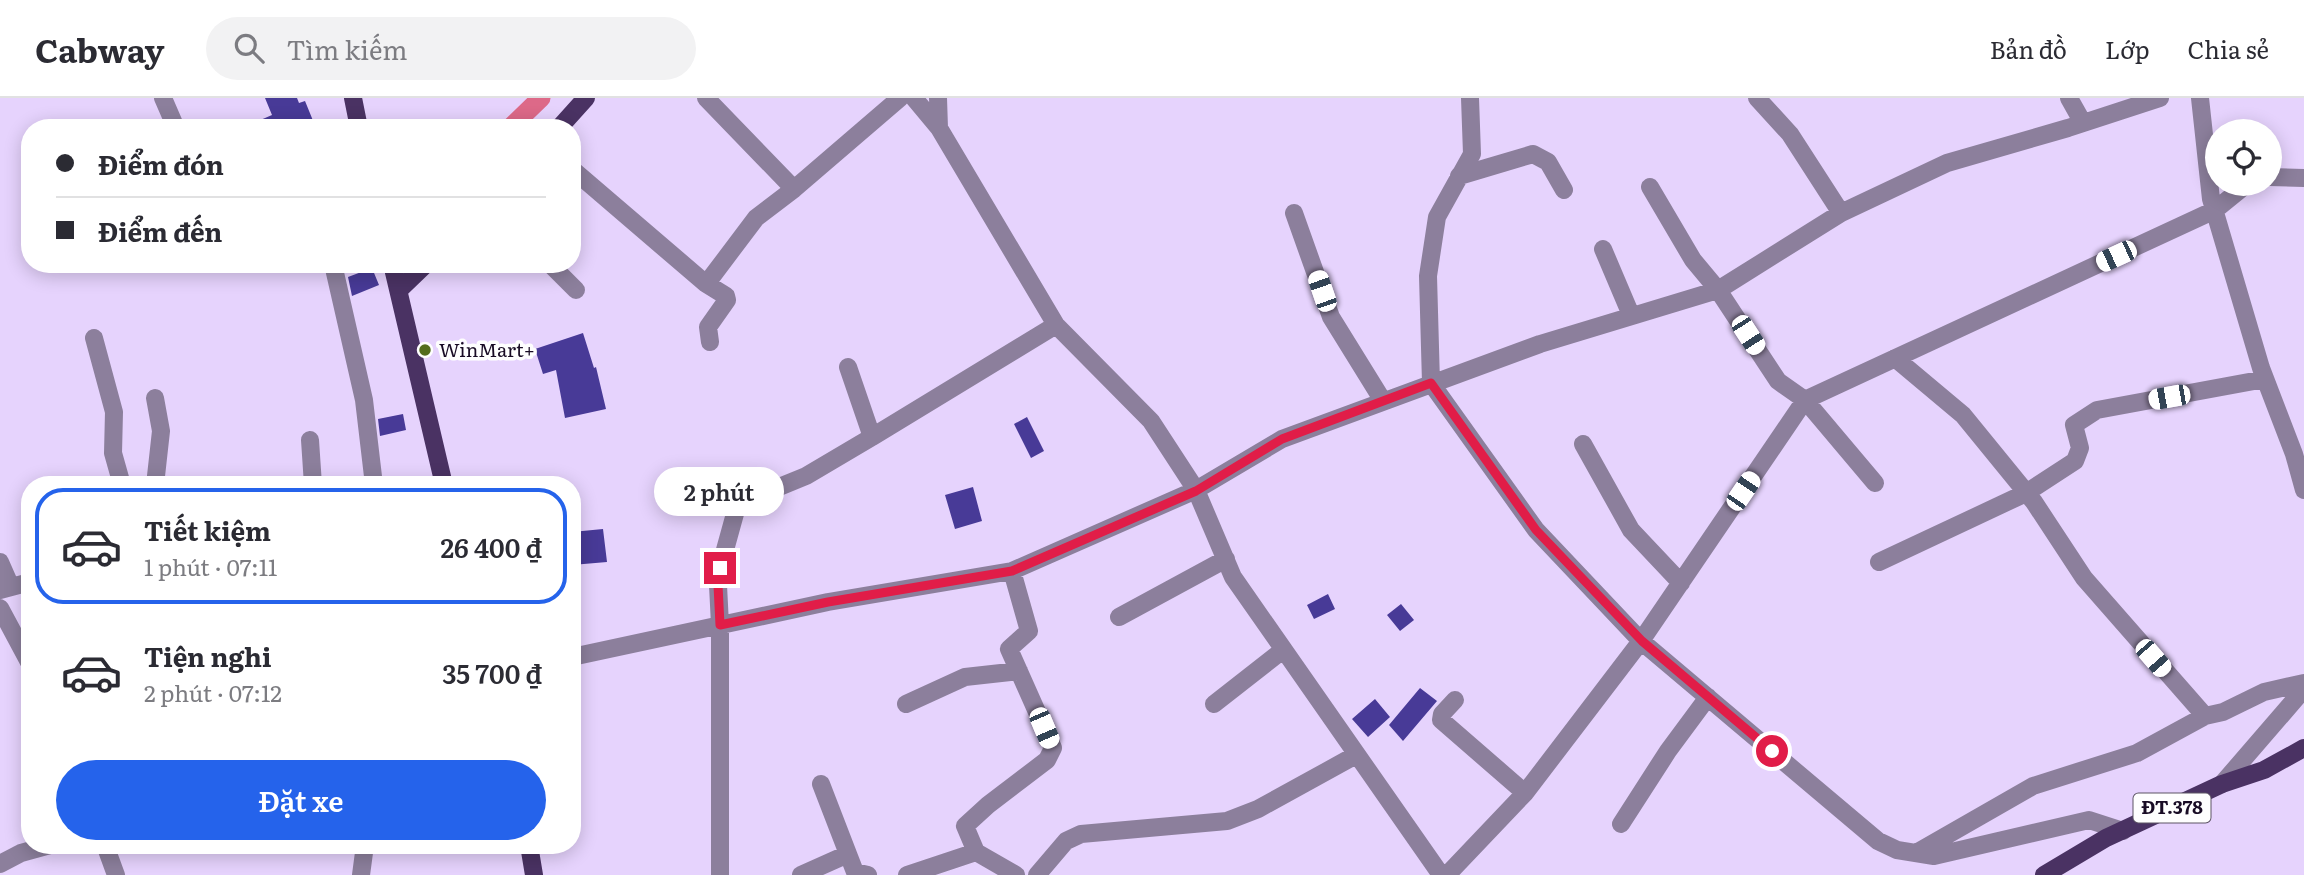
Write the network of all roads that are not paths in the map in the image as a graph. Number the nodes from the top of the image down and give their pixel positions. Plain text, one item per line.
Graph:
1 (163, 98) edge
2 (353, 98) edge
3 (586, 98) edge
4 (706, 98) edge
5 (900, 98) edge
6 (914, 98) edge
7 (938, 98) edge
8 (1471, 98) edge
9 (1757, 98) edge
10 (2069, 98) edge
11 (2160, 98) edge
12 (2200, 98) edge
13 (172, 119) edge
14 (356, 119) edge
15 (567, 119) edge
16 (2083, 123) junction
17 (939, 128) junction
18 (1459, 176) junction
19 (581, 177) edge
20 (2282, 177) edge
21 (2304, 177) edge
22 (1650, 187) dead end
23 (794, 189) junction
24 (1564, 190) dead end
25 (2232, 196) edge
26 (2215, 210) junction
27 (1294, 213) dead end
28 (1841, 213) junction
29 (1603, 249) dead end
30 (335, 273) edge
31 (394, 273) edge
32 (417, 273) edge
33 (559, 273) edge
34 (705, 283) junction
35 (399, 290) junction
36 (576, 290) dead end
37 (1718, 290) junction
38 (1631, 315) junction
39 (1056, 325) junction
40 (94, 338) dead end
41 (710, 342) dead end
42 (1895, 358) junction
43 (848, 367) dead end
44 (2265, 379) junction
45 (1431, 383) junction
46 (155, 398) dead end
47 (1805, 400) junction
48 (1383, 401) junction
49 (872, 437) junction
50 (310, 440) dead end
51 (1583, 444) dead end
52 (2299, 451) edge
53 (119, 476) edge
54 (156, 476) edge
55 (312, 476) edge
56 (373, 476) edge
57 (442, 476) edge
58 (1875, 483) dead end
59 (2304, 489) edge
60 (1196, 491) junction
61 (2026, 493) junction
62 (1226, 559) junction
63 (0, 562) edge
64 (1879, 562) dead end
65 (1012, 571) junction
66 (1681, 583) junction
67 (6, 588) edge
68 (0, 607) edge
69 (1119, 617) dead end
70 (720, 625) junction
71 (1642, 641) junction
72 (21, 647) edge
73 (1283, 650) junction
74 (581, 655) edge
75 (1019, 671) junction
76 (2304, 683) edge
77 (2304, 689) edge
78 (1708, 697) junction
79 (1455, 700) dead end
80 (906, 704) dead end
81 (1214, 704) dead end
82 (2205, 716) junction
83 (2304, 748) edge
84 (1356, 755) junction
85 (821, 784) dead end
86 (2222, 784) junction
87 (1525, 793) junction
88 (1621, 824) dead end
89 (2123, 831) junction
90 (976, 852) junction
91 (21, 853) edge
92 (1916, 853) junction
93 (108, 854) edge
94 (364, 854) edge
95 (530, 854) edge
96 (848, 854) junction
97 (0, 864) edge
98 (116, 875) edge
99 (361, 875) edge
100 (534, 875) edge
101 (720, 875) edge
102 (801, 875) edge
103 (868, 875) edge
104 (907, 875) edge
105 (1016, 875) edge
106 (1037, 875) edge
107 (1441, 875) edge
108 (1447, 875) edge
109 (2044, 875) edge

1 - 13 street
2 - 14 main road
3 - 15 main road
4 - 23 street
5 - 23 street
6 - 17 street
7 - 17 street
8 - 18 street
9 - 28 street
10 - 16 street
11 - 16 street
12 - 26 street
16 - 28 street
17 - 39 street
18 - 24 street
18 - 45 street
19 - 34 street
20 - 21 street
22 - 37 street
23 - 34 street
25 - 26 street
26 - 42 street
26 - 44 street
27 - 48 street
28 - 37 street
29 - 38 street
30 - 56 street
31 - 35 main road
32 - 35 main road
33 - 36 street
34 - 41 street
35 - 57 main road
37 - 38 street
37 - 47 street
38 - 45 street
39 - 49 street
39 - 60 street
40 - 53 street
42 - 47 street
42 - 61 street
43 - 49 street
44 - 52 street
44 - 61 street
45 - 48 street
45 - 71 street
46 - 54 street
47 - 58 street
47 - 66 street
48 - 60 street
49 - 70 street
50 - 55 street
51 - 66 street
52 - 59 street
60 - 62 street
60 - 65 street
61 - 64 street
61 - 82 street
62 - 69 street
62 - 73 street
63 - 67 street
65 - 70 street
65 - 75 street
66 - 71 street
68 - 72 street
70 - 74 street
70 - 101 street
71 - 78 street
71 - 87 street
73 - 81 street
73 - 84 street
75 - 80 street
75 - 90 street
76 - 82 street
77 - 86 street
78 - 88 street
78 - 92 street
79 - 87 street
82 - 92 street
83 - 86 main road, ĐT.378
84 - 106 street
84 - 107 street
85 - 96 street
86 - 89 main road, ĐT.378
87 - 108 street
89 - 92 street
89 - 109 main road, ĐT.378
90 - 104 street
90 - 105 street
91 - 97 street
93 - 98 street
94 - 99 street
95 - 100 main road
96 - 102 street
96 - 103 street

